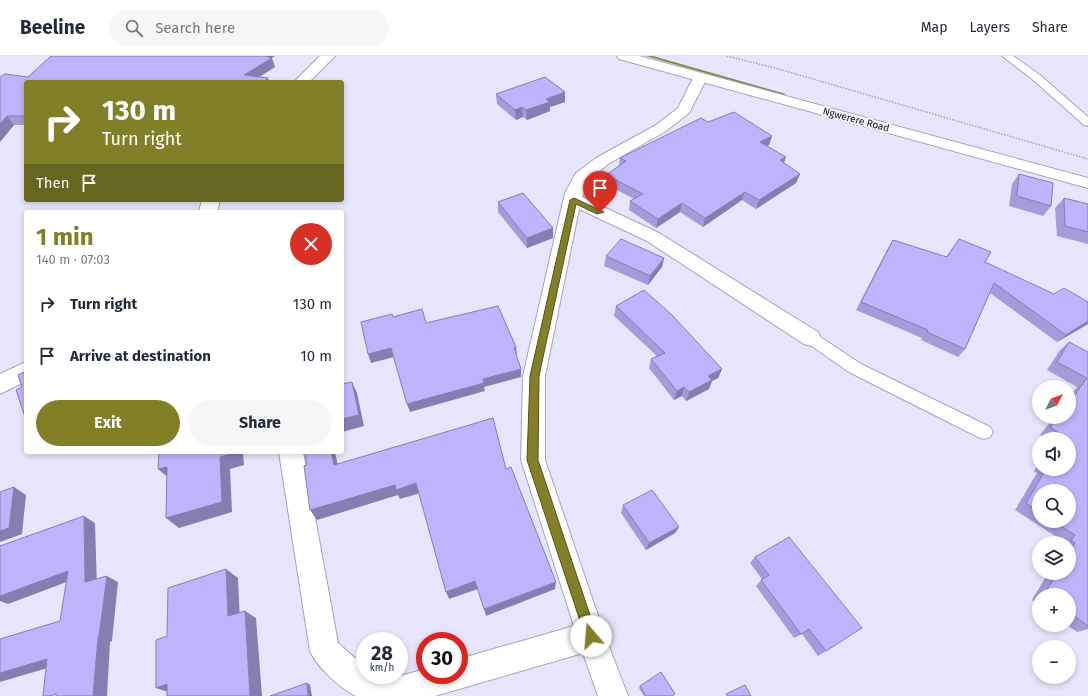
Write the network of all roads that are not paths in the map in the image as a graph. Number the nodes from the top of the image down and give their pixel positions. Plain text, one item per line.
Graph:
1 (328, 56) edge
2 (624, 56) edge
3 (1008, 56) edge
4 (700, 78) junction
5 (303, 80) edge
6 (1088, 123) edge
7 (1088, 183) edge
8 (574, 200) junction
9 (810, 338) joint
10 (24, 372) edge
11 (0, 385) edge
12 (984, 432) dead end
13 (291, 454) edge
14 (591, 636) junction
15 (468, 671) edge
16 (424, 684) edge
17 (613, 696) edge

1 - 5 street
2 - 4 street, Ngwerere Road
3 - 6 lane
4 - 7 street, Ngwerere Road
4 - 8 street
8 - 9 street
8 - 14 street
9 - 12 lane
10 - 11 street
13 - 16 street
14 - 15 street
14 - 17 street

